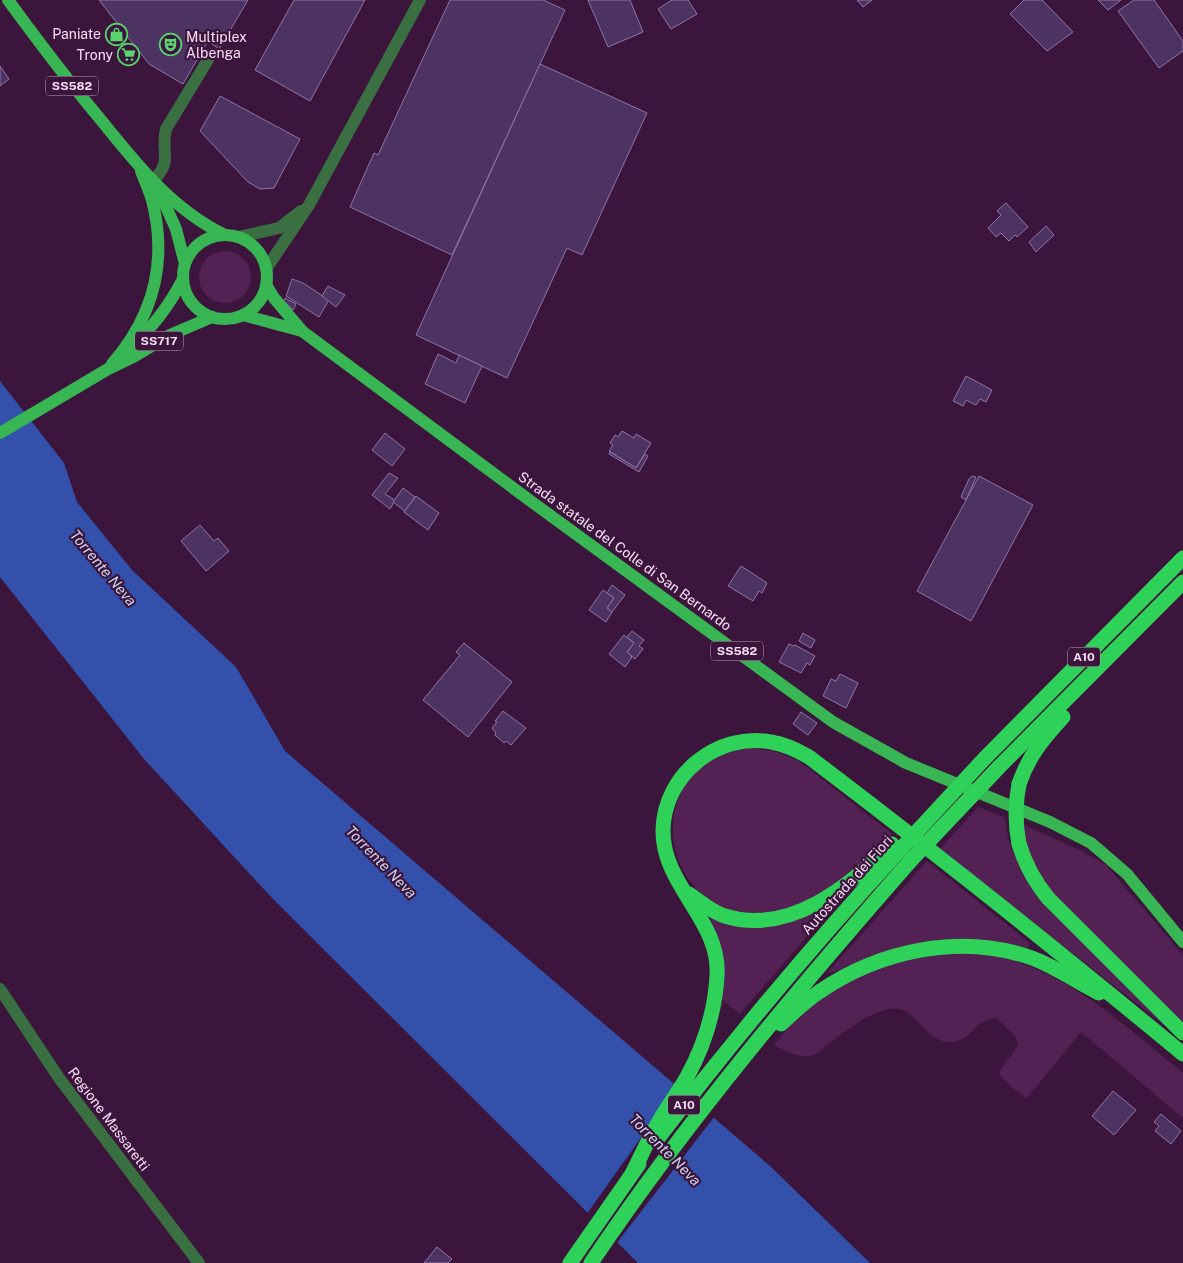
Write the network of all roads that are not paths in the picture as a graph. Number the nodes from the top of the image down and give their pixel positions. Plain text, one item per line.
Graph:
1 (8, 0) edge
2 (420, 0) edge
3 (209, 58) dead end
4 (140, 169) junction
5 (155, 184) junction
6 (309, 205) junction
7 (225, 235) junction
8 (238, 237) junction
9 (184, 264) junction
10 (266, 269) junction
11 (183, 279) junction
12 (266, 286) junction
13 (243, 315) junction
14 (212, 317) junction
15 (302, 332) junction
16 (122, 353) junction
17 (108, 369) junction
18 (0, 433) edge
19 (1183, 558) edge
20 (1183, 582) edge
21 (1109, 656) junction
22 (895, 848) junction
23 (684, 891) junction
24 (1183, 942) edge
25 (0, 990) edge
26 (1125, 1006) junction
27 (1183, 1032) edge
28 (750, 1050) junction
29 (1183, 1054) edge
30 (633, 1172) junction
31 (200, 1263) edge
32 (570, 1263) edge
33 (591, 1263) edge

1 - 4 main road, SS582
2 - 6 street
3 - 5 street
4 - 5 main road
4 - 16 main road
5 - 7 main road
5 - 9 main road
6 - 8 street
6 - 10 street
7 - 8 main road
7 - 9 main road
8 - 10 main road
9 - 11 main road
10 - 12 main road
11 - 14 main road
11 - 16 main road, SS717
12 - 13 main road
12 - 15 main road, Strada statale del Colle di San Bernardo / SS582
13 - 14 main road
13 - 15 main road, Strada statale del Colle di San Bernardo / SS582
14 - 17 main road, SS717
15 - 24 main road, Strada statale del Colle di San Bernardo / SS582
16 - 17 main road, SS717
17 - 18 main road, SS717
19 - 22 highway, A10, bridge
20 - 21 highway, A10
21 - 27 highway, bridge
21 - 28 highway, A10, bridge
22 - 23 highway
22 - 30 highway, Autostrada dei Fiori / A10
23 - 26 highway
23 - 30 highway
25 - 31 street, Regione Massaretti
26 - 28 highway
26 - 29 highway
28 - 33 highway, A10
30 - 32 highway, Autostrada dei Fiori / A10

